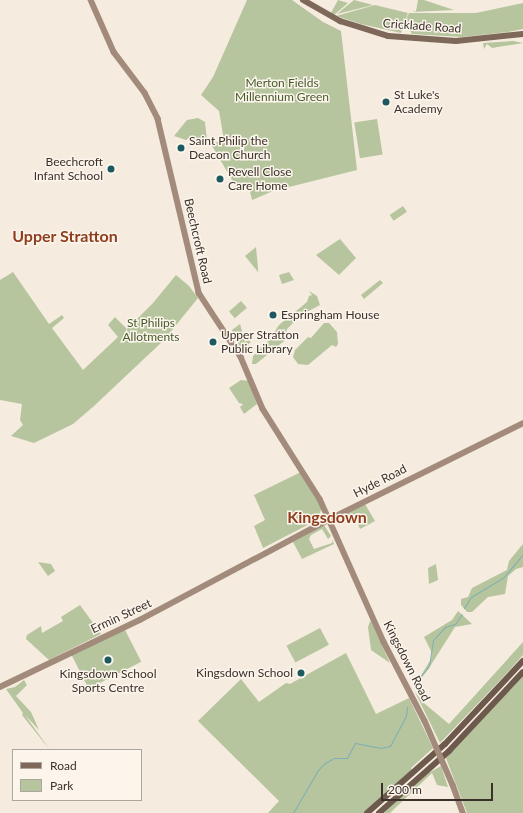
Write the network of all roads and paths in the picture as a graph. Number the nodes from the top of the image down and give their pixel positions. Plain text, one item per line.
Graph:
1 (90, 0) edge
2 (303, 0) edge
3 (523, 34) edge
4 (523, 423) edge
5 (328, 520) junction
6 (249, 560) joint
7 (523, 661) edge
8 (523, 672) edge
9 (0, 688) edge
10 (367, 813) edge
11 (379, 813) edge
12 (463, 813) edge

1 - 5 main road, Beechcroft Road
2 - 3 main road, Cricklade Road
4 - 5 main road, Hyde Road
5 - 6 main road, Hyde Road
5 - 12 main road, Kingsdown Road, bridge
6 - 9 main road, Ermin Street
7 - 10 highway
8 - 11 highway

